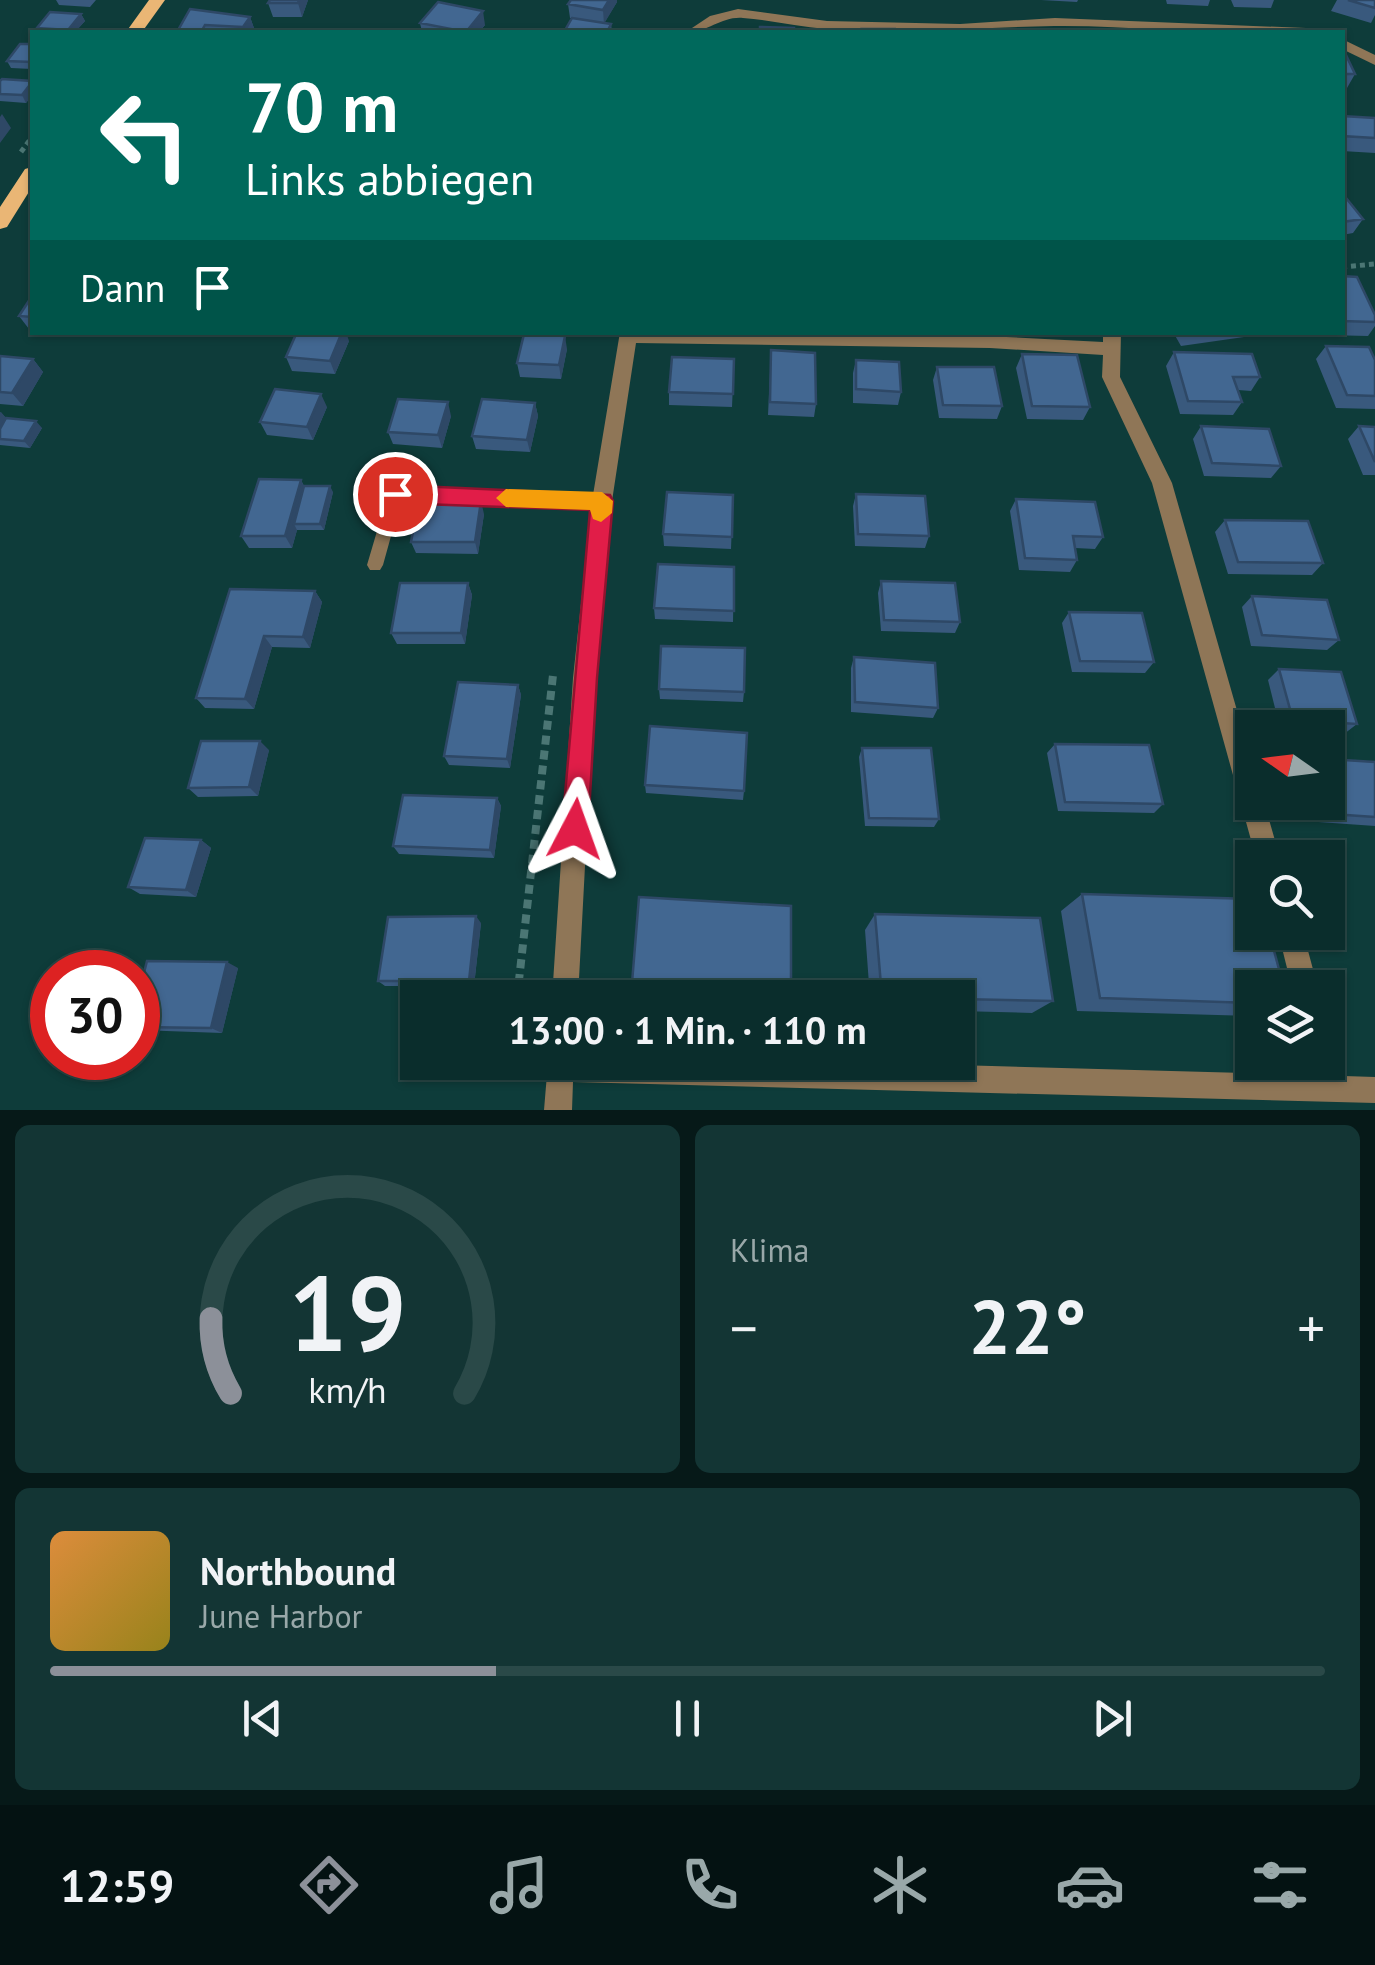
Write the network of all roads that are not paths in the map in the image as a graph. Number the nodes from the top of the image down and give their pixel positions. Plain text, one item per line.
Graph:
1 (157, 0) edge
2 (135, 30) edge
3 (696, 30) edge
4 (1256, 30) edge
5 (1345, 45) edge
6 (1375, 61) edge
7 (30, 176) edge
8 (0, 222) edge
9 (629, 335) edge
10 (995, 337) edge
11 (1112, 341) edge
12 (602, 501) junction
13 (375, 565) dead end
14 (1263, 840) edge
15 (566, 980) edge
16 (975, 1078) edge
17 (560, 1080) edge
18 (1332, 1080) edge
19 (1334, 1089) junction
20 (1375, 1090) edge
21 (558, 1110) edge

1 - 2 main road
3 - 4 street
5 - 6 street
7 - 8 main road
9 - 10 street
9 - 12 street
10 - 11 street
11 - 14 street
12 - 13 lane
12 - 15 street
16 - 19 street
17 - 21 street
18 - 19 street
19 - 20 street

